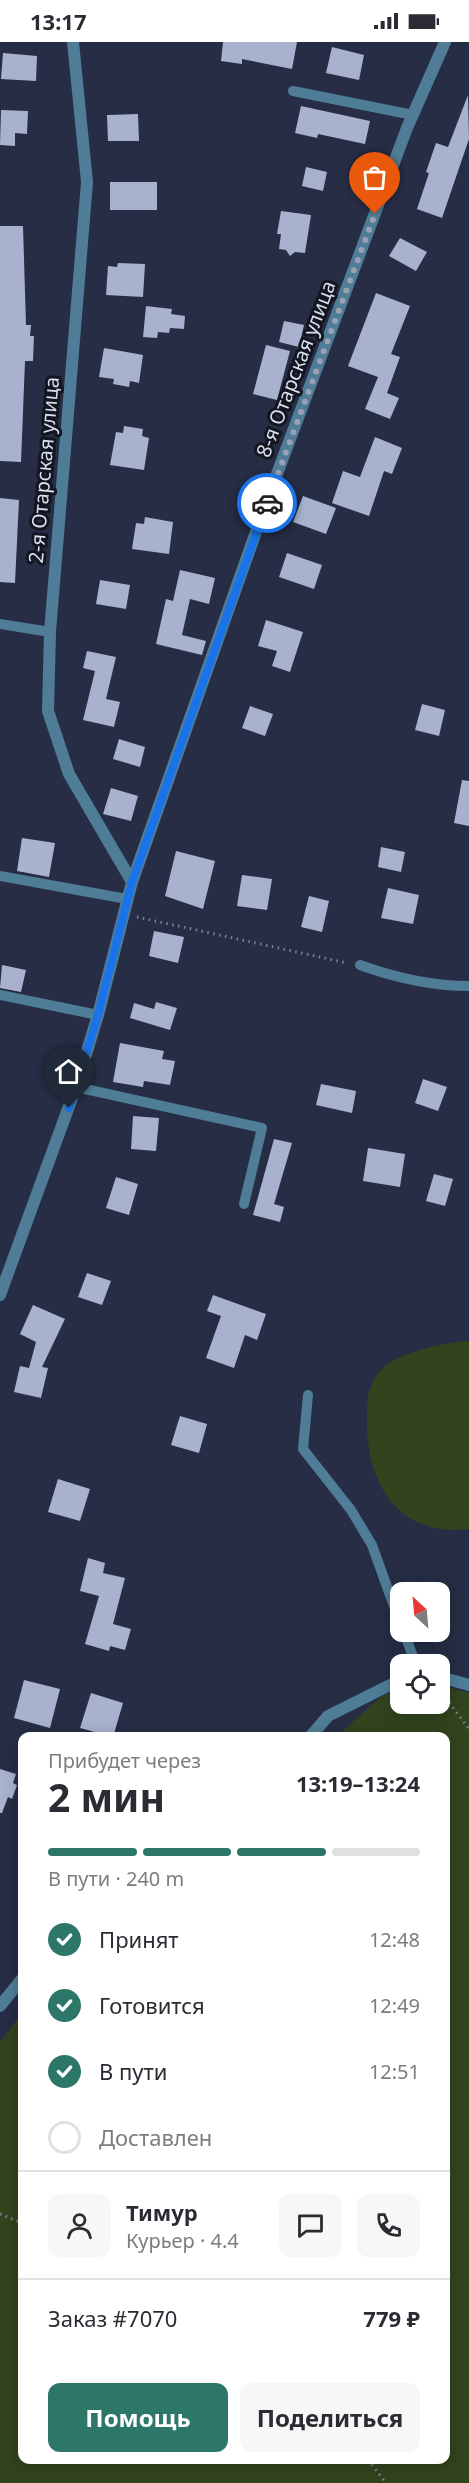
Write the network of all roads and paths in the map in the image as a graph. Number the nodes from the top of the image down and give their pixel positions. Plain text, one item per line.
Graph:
1 (73, 42) edge
2 (445, 42) edge
3 (293, 91) dead end
4 (413, 115) junction
5 (0, 624) edge
6 (50, 632) junction
7 (0, 876) edge
8 (132, 882) junction
9 (127, 899) junction
10 (123, 914) junction
11 (360, 965) joint
12 (469, 987) edge
13 (0, 995) edge
14 (98, 1015) junction
15 (76, 1087) junction
16 (244, 1204) dead end
17 (0, 1295) edge
18 (308, 1395) dead end
19 (390, 1595) edge
20 (450, 1680) edge
21 (390, 1685) edge
22 (469, 1685) edge
23 (450, 1703) edge
24 (469, 1729) edge
25 (314, 1732) edge
26 (18, 1984) edge
27 (0, 2006) edge
28 (0, 2214) edge
29 (18, 2221) edge
30 (371, 2464) edge
31 (386, 2483) edge

1 - 6 street, 2-я Отарская улица
2 - 4 street, 8-я Отарская улица
3 - 4 lane
4 - 8 street, 8-я Отарская улица
5 - 6 lane
6 - 8 street, 2-я Отарская улица
7 - 9 lane
8 - 9 street, 8-я Отарская улица
9 - 10 street, 8-я Отарская улица
10 - 11 path
10 - 14 street, 8-я Отарская улица
11 - 12 lane
13 - 14 lane
14 - 15 street, 8-я Отарская улица
15 - 16 lane
15 - 17 street, 8-я Отарская улица
18 - 19 lane
20 - 22 street
21 - 25 street
23 - 24 path
26 - 27 street
28 - 29 path
30 - 31 path

